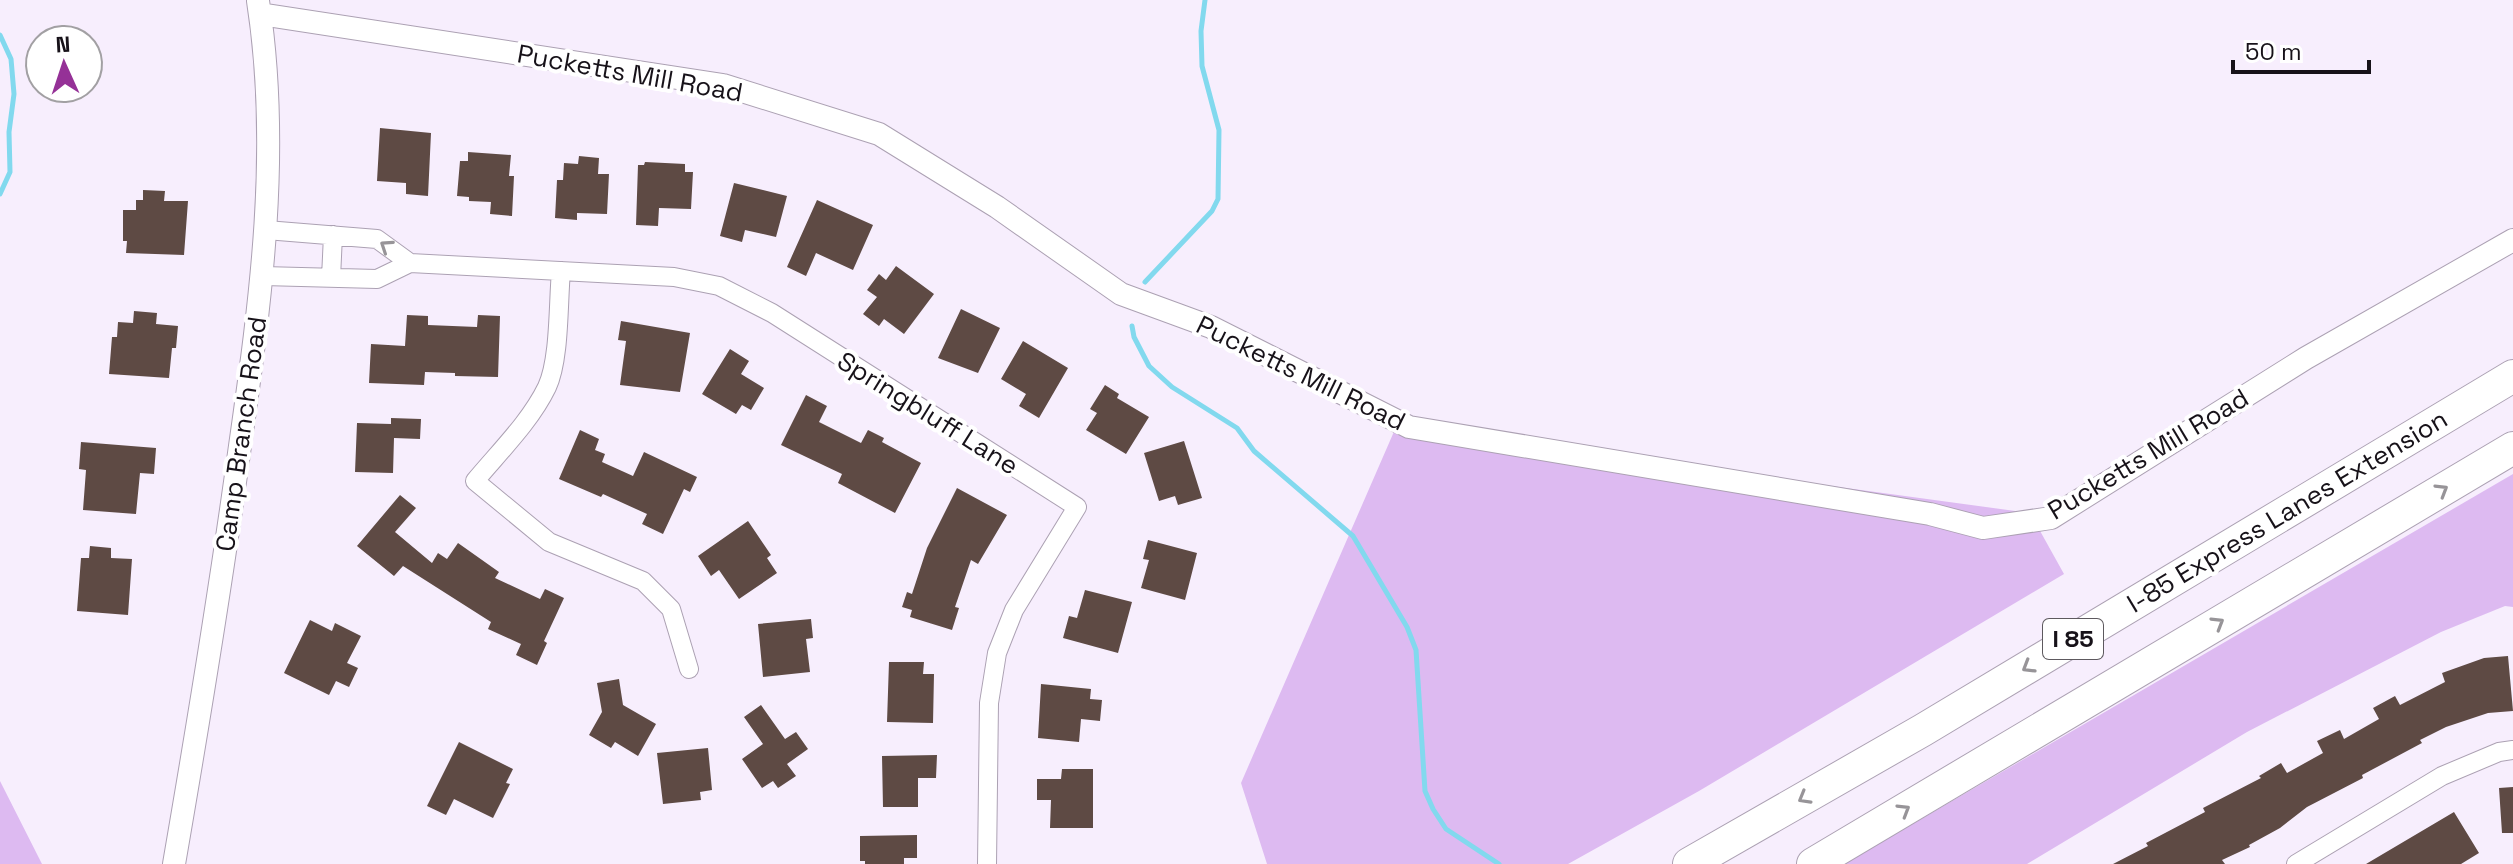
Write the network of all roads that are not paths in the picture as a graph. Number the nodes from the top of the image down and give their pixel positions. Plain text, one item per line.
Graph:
1 (259, 7) edge
2 (266, 230) junction
3 (333, 235) junction
4 (2513, 240) edge
5 (410, 263) junction
6 (561, 271) junction
7 (263, 276) junction
8 (331, 278) junction
9 (2513, 376) edge
10 (2513, 448) edge
11 (689, 669) dead end
12 (2513, 750) edge
13 (174, 864) edge
14 (987, 864) edge
15 (1689, 864) edge
16 (1813, 864) edge
17 (2296, 864) edge

1 - 2 street, Camp Branch Road
1 - 4 street, Pucketts Mill Road
2 - 3 street
2 - 7 street, Camp Branch Road
5 -> 3 street
3 - 8 street
5 - 6 street, Springbluff Lane
5 - 8 street, Springbluff Lane
6 - 11 street
6 - 14 street, Springbluff Lane
7 - 8 street, Springbluff Lane
7 - 13 street, Camp Branch Road
9 -> 15 highway, I-85 Express Lanes Extension / I 85
16 -> 10 highway, I 85
12 - 17 street

